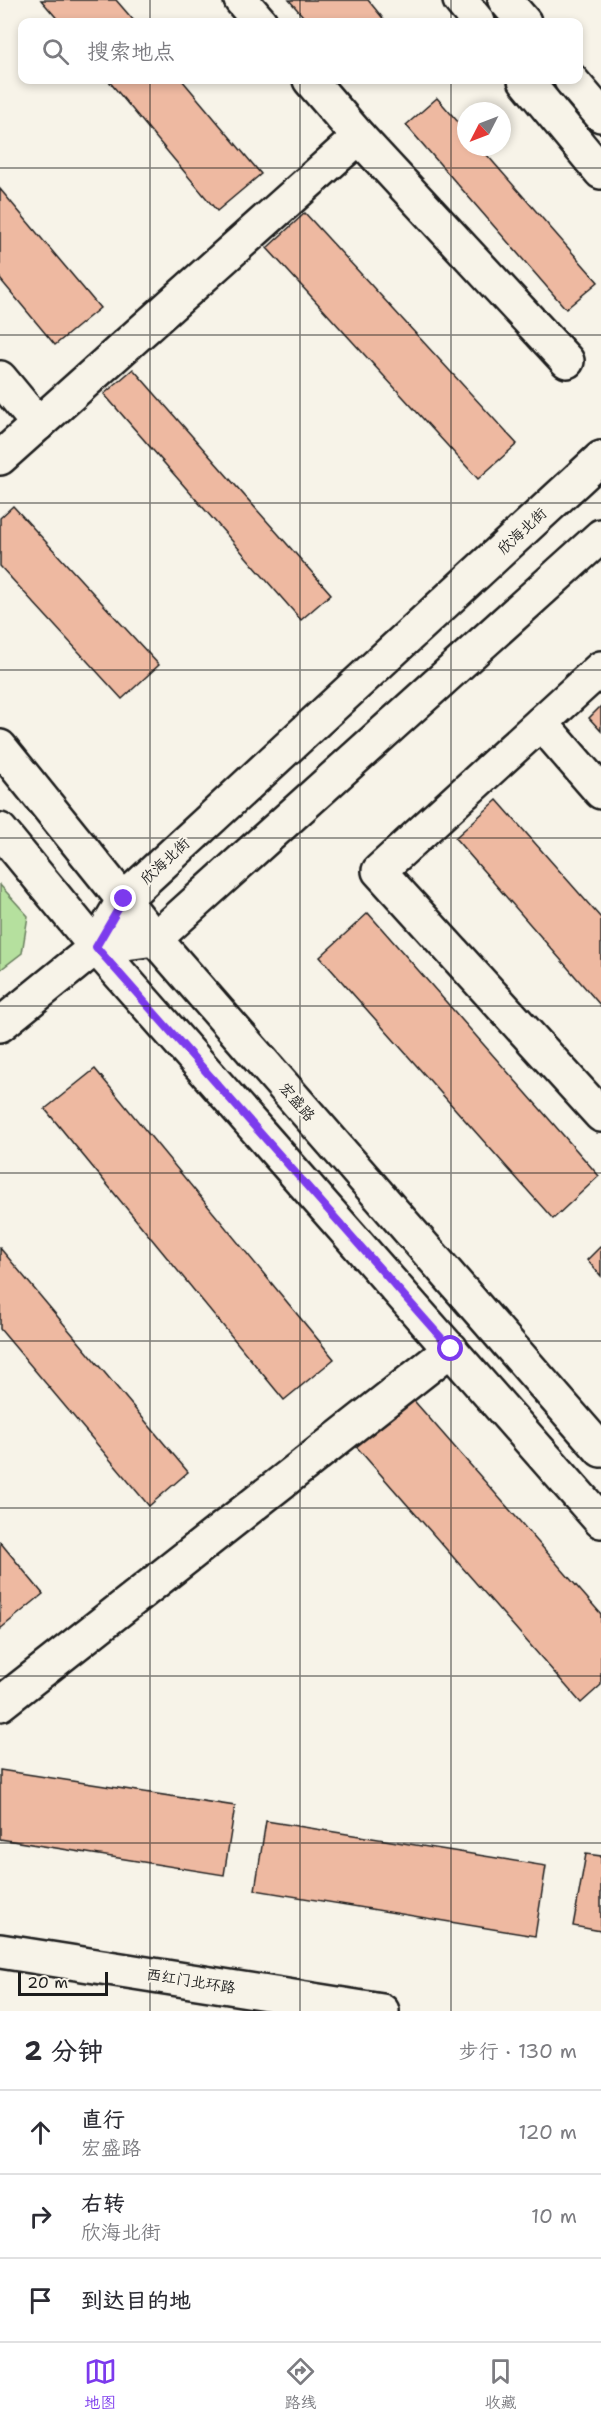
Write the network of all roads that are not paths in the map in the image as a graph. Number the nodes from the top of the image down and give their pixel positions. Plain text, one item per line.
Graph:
1 (241, 0) edge
2 (460, 0) edge
3 (506, 0) edge
4 (257, 18) edge
5 (475, 18) edge
6 (521, 18) edge
7 (313, 84) edge
8 (528, 84) edge
9 (574, 84) edge
10 (601, 116) edge
11 (359, 137) junction
12 (601, 172) edge
13 (567, 361) dead end
14 (0, 378) edge
15 (38, 424) junction
16 (0, 458) edge
17 (601, 458) edge
18 (601, 536) edge
19 (601, 668) edge
20 (541, 723) junction
21 (0, 747) edge
22 (601, 792) edge
23 (0, 830) edge
24 (124, 899) junction
25 (155, 939) junction
26 (96, 947) junction
27 (0, 1025) edge
28 (601, 1115) edge
29 (451, 1349) junction
30 (601, 1450) edge
31 (601, 1521) edge
32 (0, 1704) edge
33 (0, 1951) edge
34 (382, 2011) edge

1 - 4 street
2 - 5 street
3 - 6 street
7 - 11 street
8 - 12 street
9 - 10 street
11 - 13 street
11 - 15 street
14 - 15 street
15 - 16 street
17 - 24 street, 欣海北街
18 - 25 street
19 - 20 street
20 - 22 street
20 - 28 street
21 - 24 street, 宏盛路
23 - 26 street
24 - 25 street, 宏盛路
24 - 26 street, 欣海北街
25 - 26 street
25 - 30 street, 宏盛路
26 - 27 street
26 - 29 street
29 - 31 street
29 - 32 street
33 - 34 street, 西红门北环路

